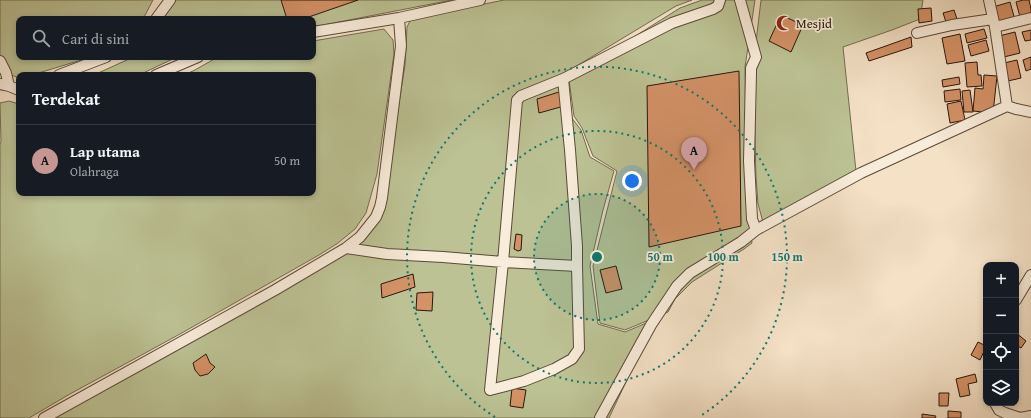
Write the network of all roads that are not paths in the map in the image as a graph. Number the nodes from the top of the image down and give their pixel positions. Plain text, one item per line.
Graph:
1 (170, 0) edge
2 (480, 0) edge
3 (720, 0) edge
4 (740, 0) edge
5 (989, 0) edge
6 (158, 16) edge
7 (399, 18) junction
8 (1031, 18) edge
9 (994, 23) junction
10 (316, 32) edge
11 (917, 33) dead end
12 (98, 60) edge
13 (191, 60) edge
14 (0, 61) edge
15 (67, 72) edge
16 (163, 72) edge
17 (563, 79) junction
18 (5, 85) edge
19 (16, 89) edge
20 (1008, 106) junction
21 (1031, 112) edge
22 (756, 230) junction
23 (346, 248) junction
24 (503, 262) junction
25 (577, 266) junction
26 (1031, 275) edge
27 (1017, 298) edge
28 (997, 406) edge
29 (1005, 415) edge
30 (1031, 416) edge
31 (44, 418) edge
32 (600, 418) edge

1 - 6 street
2 - 7 street
3 - 17 street
4 - 22 street
5 - 9 street
7 - 10 street
7 - 23 street
8 - 9 street
9 - 11 street
9 - 20 street
12 - 15 street
13 - 16 street
14 - 18 street
17 - 24 street
17 - 25 street
18 - 19 street
20 - 21 street
20 - 22 street
22 - 32 street
23 - 24 street
23 - 31 street
24 - 25 street
24 - 25 street
26 - 27 street
28 - 29 street
29 - 30 street

